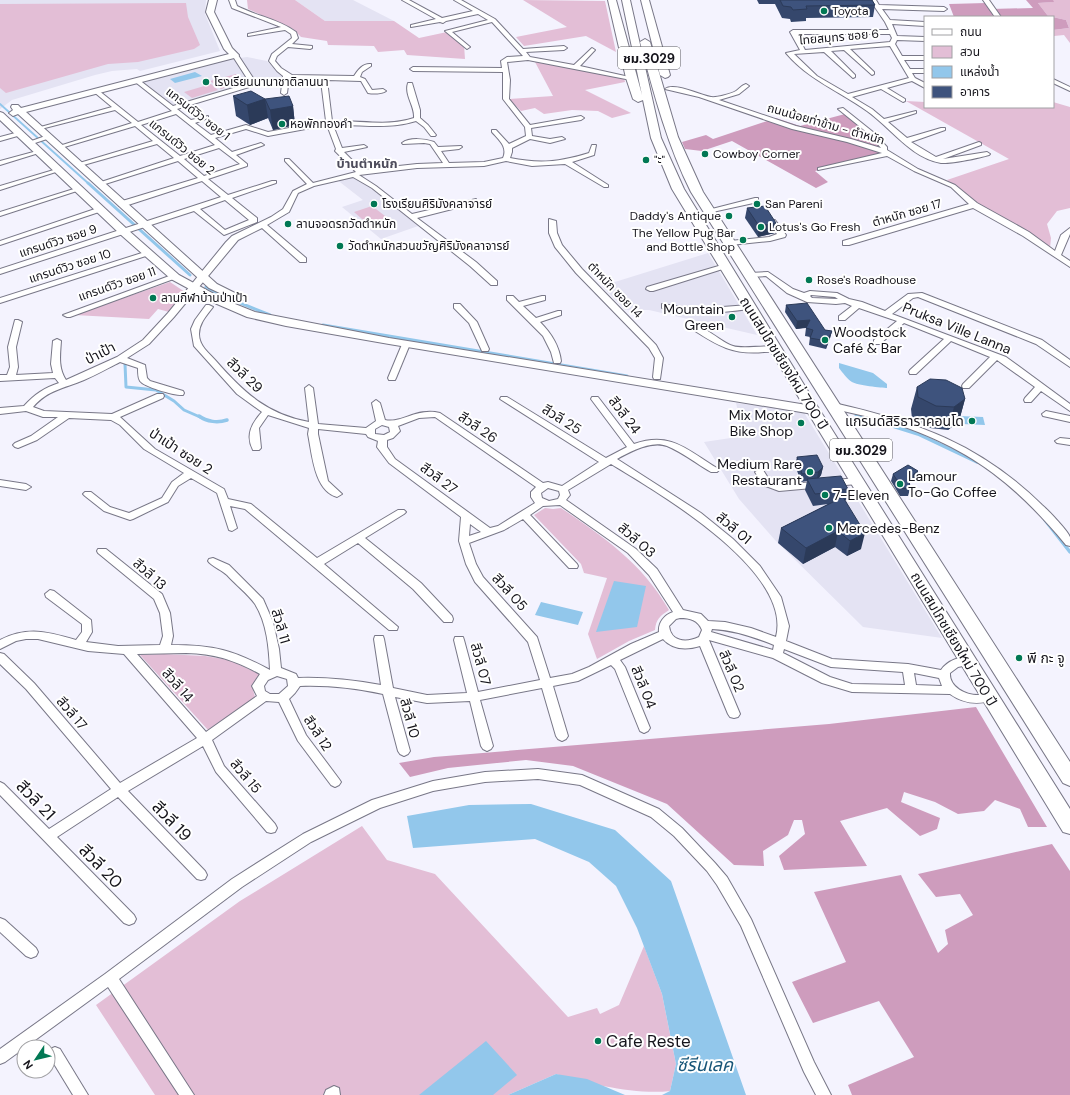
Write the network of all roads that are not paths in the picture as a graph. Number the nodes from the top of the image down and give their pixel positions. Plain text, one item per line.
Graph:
1 (213, 0) edge
2 (232, 0) edge
3 (405, 0) edge
4 (457, 0) edge
5 (612, 0) edge
6 (626, 0) edge
7 (634, 0) edge
8 (873, 0) edge
9 (986, 0) edge
10 (646, 1) edge
11 (878, 7) junction
12 (930, 8) junction
13 (944, 9) dead end
14 (478, 12) junction
15 (933, 16) edge
16 (997, 16) edge
17 (440, 20) junction
18 (493, 20) junction
19 (888, 22) junction
20 (446, 24) dead end
21 (924, 24) edge
22 (413, 26) dead end
23 (286, 28) junction
24 (250, 36) dead end
25 (893, 38) junction
26 (924, 41) edge
27 (554, 42) dead end
28 (288, 44) junction
29 (310, 47) dead end
30 (466, 47) dead end
31 (564, 48) dead end
32 (845, 48) junction
33 (520, 49) junction
34 (592, 50) dead end
35 (826, 50) junction
36 (803, 51) junction
37 (233, 53) junction
38 (528, 58) junction
39 (901, 58) junction
40 (924, 58) edge
41 (369, 65) dead end
42 (576, 67) junction
43 (413, 69) dead end
44 (505, 70) junction
45 (909, 70) junction
46 (924, 71) edge
47 (872, 73) dead end
48 (286, 75) junction
49 (853, 76) dead end
50 (322, 78) junction
51 (356, 78) junction
52 (631, 78) junction
53 (913, 79) junction
54 (136, 80) junction
55 (1054, 81) edge
56 (410, 84) dead end
57 (924, 85) edge
58 (746, 86) dead end
59 (882, 87) junction
60 (668, 89) junction
61 (1070, 89) edge
62 (96, 91) junction
63 (383, 91) dead end
64 (284, 93) dead end
65 (847, 96) junction
66 (712, 100) junction
67 (903, 100) dead end
68 (116, 108) junction
69 (16, 110) junction
70 (175, 110) junction
71 (841, 110) dead end
72 (914, 112) dead end
73 (1, 114) edge
74 (658, 116) junction
75 (206, 117) dead end
76 (581, 118) dead end
77 (417, 119) junction
78 (885, 121) junction
79 (190, 122) junction
80 (329, 123) junction
81 (136, 124) junction
82 (528, 127) junction
83 (942, 129) dead end
84 (494, 131) dead end
85 (19, 134) junction
86 (43, 135) junction
87 (432, 135) dead end
88 (529, 137) junction
89 (210, 138) junction
90 (0, 139) edge
91 (562, 139) dead end
92 (159, 141) junction
93 (906, 141) junction
94 (31, 142) junction
95 (405, 143) dead end
96 (979, 144) dead end
97 (220, 145) junction
98 (261, 145) dead end
99 (364, 146) dead end
100 (594, 146) dead end
101 (58, 147) junction
102 (459, 147) dead end
103 (508, 147) junction
104 (436, 149) junction
105 (338, 151) junction
106 (38, 152) junction
107 (886, 153) junction
108 (232, 154) junction
109 (987, 154) dead end
110 (180, 158) junction
111 (506, 159) junction
112 (936, 159) junction
113 (287, 160) dead end
114 (566, 162) junction
115 (0, 163) edge
116 (78, 165) junction
117 (448, 166) junction
118 (820, 169) dead end
119 (59, 170) junction
120 (357, 173) junction
121 (203, 178) junction
122 (274, 182) dead end
123 (100, 184) junction
124 (312, 185) junction
125 (606, 186) dead end
126 (0, 188) edge
127 (79, 189) junction
128 (227, 198) junction
129 (755, 200) dead end
130 (473, 201) dead end
131 (122, 204) junction
132 (974, 205) junction
133 (195, 208) junction
134 (101, 210) junction
135 (708, 211) junction
136 (0, 214) edge
137 (411, 217) junction
138 (552, 221) dead end
139 (772, 222) edge
140 (262, 224) junction
141 (142, 226) junction
142 (1070, 230) edge
143 (126, 231) junction
144 (0, 243) edge
145 (846, 243) dead end
146 (730, 244) junction
147 (148, 254) junction
148 (1057, 255) junction
149 (303, 260) dead end
150 (1070, 265) edge
151 (725, 267) junction
152 (0, 272) edge
153 (750, 275) junction
154 (202, 276) junction
155 (175, 277) junction
156 (494, 283) dead end
157 (194, 288) junction
158 (650, 290) dead end
159 (510, 298) dead end
160 (542, 298) dead end
161 (0, 301) edge
162 (859, 304) junction
163 (517, 305) junction
164 (457, 306) dead end
165 (665, 306) dead end
166 (210, 307) dead end
167 (749, 307) junction
168 (558, 313) dead end
169 (887, 314) junction
170 (67, 315) dead end
171 (842, 318) dead end
172 (903, 320) junction
173 (533, 321) junction
174 (18, 322) dead end
175 (695, 327) dead end
176 (950, 338) junction
177 (57, 341) dead end
178 (877, 342) dead end
179 (406, 344) junction
180 (775, 349) junction
181 (488, 353) junction
182 (996, 356) junction
183 (120, 359) junction
184 (557, 361) junction
185 (1070, 364) edge
186 (913, 372) dead end
187 (58, 374) junction
188 (657, 377) junction
189 (0, 378) edge
190 (11, 378) junction
191 (392, 378) dead end
192 (63, 383) junction
193 (966, 386) dead end
194 (1042, 386) junction
195 (309, 388) dead end
196 (180, 393) dead end
197 (160, 396) dead end
198 (504, 399) dead end
199 (595, 399) dead end
200 (1028, 400) dead end
201 (376, 403) dead end
202 (810, 406) junction
203 (834, 406) junction
204 (26, 408) junction
205 (1070, 408) edge
206 (0, 411) edge
207 (267, 411) junction
208 (1046, 414) dead end
209 (66, 416) junction
210 (113, 417) junction
211 (1070, 419) edge
212 (381, 422) junction
213 (314, 425) junction
214 (393, 425) junction
215 (369, 431) junction
216 (383, 438) junction
217 (1060, 441) dead end
218 (1070, 442) edge
219 (18, 445) dead end
220 (256, 448) dead end
221 (632, 448) junction
222 (609, 462) junction
223 (714, 470) dead end
224 (760, 472) dead end
225 (191, 473) junction
226 (856, 481) junction
227 (0, 483) edge
228 (26, 487) dead end
229 (542, 487) junction
230 (562, 489) junction
231 (88, 494) dead end
232 (337, 494) dead end
233 (561, 501) junction
234 (225, 502) junction
235 (542, 503) junction
236 (401, 512) dead end
237 (524, 514) junction
238 (466, 516) junction
239 (232, 528) dead end
240 (489, 533) junction
241 (358, 538) junction
242 (464, 541) junction
243 (1070, 543) edge
244 (102, 551) dead end
245 (213, 561) dead end
246 (317, 563) junction
247 (573, 566) dead end
248 (50, 594) dead end
249 (680, 614) junction
250 (448, 619) dead end
251 (393, 627) dead end
252 (665, 634) junction
253 (705, 634) junction
254 (379, 639) dead end
255 (459, 640) dead end
256 (79, 644) junction
257 (783, 644) junction
258 (0, 645) edge
259 (165, 649) junction
260 (128, 650) junction
261 (777, 655) junction
262 (0, 656) edge
263 (612, 659) junction
264 (968, 661) junction
265 (908, 668) junction
266 (272, 673) junction
267 (945, 675) junction
268 (294, 682) junction
269 (546, 684) junction
270 (911, 690) junction
271 (951, 690) junction
272 (388, 692) junction
273 (264, 697) junction
274 (282, 697) junction
275 (474, 697) junction
276 (990, 698) junction
277 (734, 714) dead end
278 (644, 728) dead end
279 (562, 736) dead end
280 (205, 739) junction
281 (487, 746) dead end
282 (404, 751) dead end
283 (1070, 778) edge
284 (335, 782) dead end
285 (0, 787) edge
286 (119, 790) junction
287 (1070, 826) edge
288 (271, 828) dead end
289 (48, 836) junction
290 (201, 874) dead end
291 (129, 919) dead end
292 (0, 924) edge
293 (31, 952) dead end
294 (110, 978) junction
295 (56, 1056) edge
296 (0, 1057) edge
297 (81, 1095) edge
298 (187, 1095) edge
299 (824, 1095) edge

1 - 37 street
2 - 23 street
3 - 17 street
4 - 14 street
5 - 52 main road
6 - 74 main road, ถนนสมโภชเชียงใหม่ 700 ปี / ชม.3029
7 - 74 main road, ถนนสมโภชเชียงใหม่ 700 ปี / ชม.3029
8 - 11 street
9 - 16 street
10 - 60 main road
11 - 12 street
11 - 19 street
12 - 13 street
12 - 15 street
14 - 17 street
14 - 18 street
17 - 20 street
17 - 22 street
18 - 30 street
18 - 33 street
19 - 21 street
19 - 25 street
23 - 24 street
23 - 28 street
25 - 26 street
25 - 32 street, ไทยสมุทร ซอย 6
25 - 36 street
25 - 39 street
27 - 33 street
28 - 29 street
28 - 48 street
31 - 33 street
32 - 35 street, ไทยสมุทร ซอย 6
32 - 47 street
33 - 38 street
34 - 42 street
35 - 36 street, ไทยสมุทร ซอย 6
35 - 49 street
36 - 65 street, ไทยสมุทร ซอย 6
37 - 54 street
37 - 69 street
37 - 70 street
38 - 42 street
38 - 44 street
39 - 40 street
39 - 45 street
41 - 51 street
42 - 52 street
43 - 44 street
44 - 82 street
45 - 46 street
45 - 53 street
48 - 50 street
48 - 64 street
50 - 51 street
50 - 80 street
51 - 63 street
52 - 74 main road
53 - 57 street
53 - 59 street
54 - 62 street
54 - 70 street, แกรนด์วิว ซอย 1
55 - 61 street
56 - 77 street
58 - 66 street
59 - 65 street
59 - 67 street
60 - 66 street, ถนนน้อยท่าข้าม - ตำหนัก
60 - 74 main road
62 - 68 street, แกรนด์วิว ซอย 2
62 - 69 street
65 - 78 street
66 - 107 street, ถนนน้อยท่าข้าม - ตำหนัก
68 - 81 street, แกรนด์วิว ซอย 2
68 - 86 street
69 - 73 street
69 - 86 street
70 - 79 street, แกรนด์วิว ซอย 1
70 - 81 street
71 - 107 street
72 - 78 street
73 - 85 street
74 - 135 main road, ถนนสมโภชเชียงใหม่ 700 ปี / ชม.3029
74 - 151 main road, ถนนสมโภชเชียงใหม่ 700 ปี / ชม.3029
75 - 79 street
76 - 82 street
77 - 80 street
77 - 87 street
78 - 93 street
79 - 89 street, แกรนด์วิว ซอย 1
80 - 89 street
80 - 105 street
81 - 92 street, แกรนด์วิว ซอย 2
81 - 101 street
82 - 88 street
83 - 93 street
84 - 103 street
85 - 90 street
85 - 94 street
86 - 94 street
86 - 101 street
88 - 91 street
88 - 103 street
89 - 97 street, แกรนด์วิว ซอย 1
92 - 110 street, แกรนด์วิว ซอย 2
92 - 116 street
93 - 112 street
94 - 106 street
95 - 104 street
96 - 112 street
97 - 108 street, แกรนด์วิว ซอย 1
97 - 110 street
98 - 108 street
99 - 105 street
100 - 114 street
101 - 116 street
102 - 104 street
103 - 111 street
104 - 117 street
105 - 120 street
106 - 115 street
106 - 119 street
107 - 118 street
107 - 132 street, ถนนน้อยท่าข้าม - ตำหนัก
108 - 121 street, แกรนด์วิว ซอย 1
109 - 112 street
110 - 121 street, แกรนด์วิว ซอย 2
110 - 123 street
111 - 114 street
111 - 117 street, ป่าเป้า
113 - 124 street
114 - 125 street
116 - 123 street
117 - 120 street, ป่าเป้า
119 - 126 street
119 - 127 street
120 - 124 street, ป่าเป้า
120 - 137 street
121 - 128 street, แกรนด์วิว ซอย 2
121 - 131 street
122 - 128 street, แกรนด์วิว ซอย 9
123 - 131 street
124 - 140 street, ป่าเป้า
127 - 134 street
127 - 136 street
128 - 133 street, แกรนด์วิว ซอย 9
128 - 133 street, แกรนด์วิว ซอย 2
129 - 135 street
130 - 137 street
131 - 141 street
132 - 145 street, ตำหนัก ซอย 17
132 - 148 street, ถนนน้อยท่าข้าม - ตำหนัก
133 - 141 street, แกรนด์วิว ซอย 9
134 - 143 street
134 - 144 street
135 - 146 main road, ถนนสมโภชเชียงใหม่ 700 ปี / ชม.3029
137 - 156 street
138 - 188 street, ตำหนัก ซอย 14
139 - 146 street
140 - 149 street
140 - 154 street, ป่าเป้า
141 - 143 street, แกรนด์วิว ซอย 9
141 - 154 street
142 - 148 street
143 - 147 street
143 - 152 street, แกรนด์วิว ซอย 9
146 - 153 main road, ถนนสมโภชเชียงใหม่ 700 ปี / ชม.3029
147 - 155 street
147 - 161 street, แกรนด์วิว ซอย 10
148 - 150 street, ถนนน้อยท่าข้าม - ตำหนัก
151 - 158 street
151 - 167 main road, ถนนสมโภชเชียงใหม่ 700 ปี / ชม.3029
153 - 162 street, Pruksa Ville Lanna
153 - 203 main road, ถนนสมโภชเชียงใหม่ 700 ปี / ชม.3029
154 - 157 street, ป่าเป้า
154 - 181 street
155 - 157 street
155 - 170 street, แกรนด์วิว ซอย 11
157 - 179 street
157 - 183 street, ป่าเป้า
159 - 163 street
160 - 163 street
162 - 169 street, Pruksa Ville Lanna
162 - 171 street
163 - 173 street
164 - 181 street
165 - 167 street
166 - 207 street, สีวลี 29
167 - 180 main road, ถนนสมโภชเชียงใหม่ 700 ปี / ชม.3029
168 - 173 street
169 - 172 street, Pruksa Ville Lanna
169 - 185 street
172 - 176 street, Pruksa Ville Lanna
172 - 178 street
173 - 184 street
174 - 190 street
175 - 180 street
176 - 182 street, Pruksa Ville Lanna
176 - 186 street
177 - 187 street
179 - 181 street
179 - 191 street
180 - 202 main road, ถนนสมโภชเชียงใหม่ 700 ปี / ชม.3029
181 - 184 street
181 - 202 street
182 - 193 street
182 - 194 street, Pruksa Ville Lanna
183 - 192 street, ป่าเป้า
183 - 196 street
184 - 188 street
187 - 190 street
187 - 192 street
188 - 202 street
189 - 190 street
192 - 204 street, ป่าเป้า
194 - 200 street
194 - 205 street, Pruksa Ville Lanna
195 - 213 street
197 - 210 street
198 - 222 street, สีวลี 25
199 - 221 street, สีวลี 24
201 - 212 street
202 - 226 main road, ถนนสมโภชเชียงใหม่ 700 ปี / ชม.3029
203 - 243 street
203 - 283 main road, ถนนสมโภชเชียงใหม่ 700 ปี / ชม.3029
204 - 206 street
204 - 209 street
207 - 213 street, สีวลี 29
207 - 220 street
208 - 211 street
209 - 210 street
209 - 219 street
210 - 225 street, ป่าเป้า ซอย 2
212 - 214 street
212 - 215 street
213 - 215 street, สีวลี 29
213 - 232 street
214 - 216 street
214 - 229 street, สีวลี 26
215 - 216 street
216 - 238 street, สีวลี 27
217 - 218 street
221 - 222 street
221 - 223 street
222 - 230 street
222 - 257 street, สีวลี 01
224 - 226 street
225 - 231 street
225 - 234 street, ป่าเป้า ซอย 2
226 - 264 main road, ถนนสมโภชเชียงใหม่ 700 ปี / ชม.3029
227 - 228 street
229 - 230 street
229 - 235 street
230 - 233 street
233 - 235 street
233 - 249 street, สีวลี 03
234 - 239 street
234 - 246 street
235 - 237 street
236 - 241 street
237 - 240 street
237 - 247 street
238 - 240 street, สีวลี 27
238 - 242 street, สีวลี 05
240 - 242 street
241 - 246 street
241 - 250 street
242 - 269 street, สีวลี 05
244 - 259 street, สีวลี 13
245 - 266 street, สีวลี 11
246 - 251 street
248 - 256 street
249 - 252 street
249 - 253 street
252 - 253 street
252 - 263 street
253 - 257 street
253 - 261 street
253 - 277 street, สีวลี 02
254 - 272 street, สีวลี 10
255 - 275 street, สีวลี 07
256 - 258 street
256 - 260 street
257 - 261 street, สีวลี 01
257 - 265 street
259 - 260 street
259 - 266 street
260 - 280 street, สีวลี 14
261 - 270 street
262 - 286 street, สีวลี 17
263 - 269 street
263 - 278 street, สีวลี 04
264 - 267 street
264 - 276 main road, ถนนสมโภชเชียงใหม่ 700 ปี / ชม.3029
265 - 267 street
265 - 270 street
266 - 268 street
266 - 273 street
267 - 271 street
268 - 272 street
268 - 274 street
269 - 275 street
269 - 279 street, สีวลี 05
270 - 271 street
271 - 276 street
272 - 275 street
272 - 282 street, สีวลี 10
273 - 274 street
273 - 280 street
274 - 284 street, สีวลี 12
275 - 281 street, สีวลี 07
276 - 287 main road, ถนนสมโภชเชียงใหม่ 700 ปี / ชม.3029
280 - 286 street
280 - 288 street, สีวลี 15
285 - 289 street, สีวลี 21
286 - 289 street
286 - 290 street, สีวลี 19
289 - 291 street, สีวลี 20
292 - 293 street
294 - 296 street
294 - 298 street
294 - 299 street
295 - 297 street

